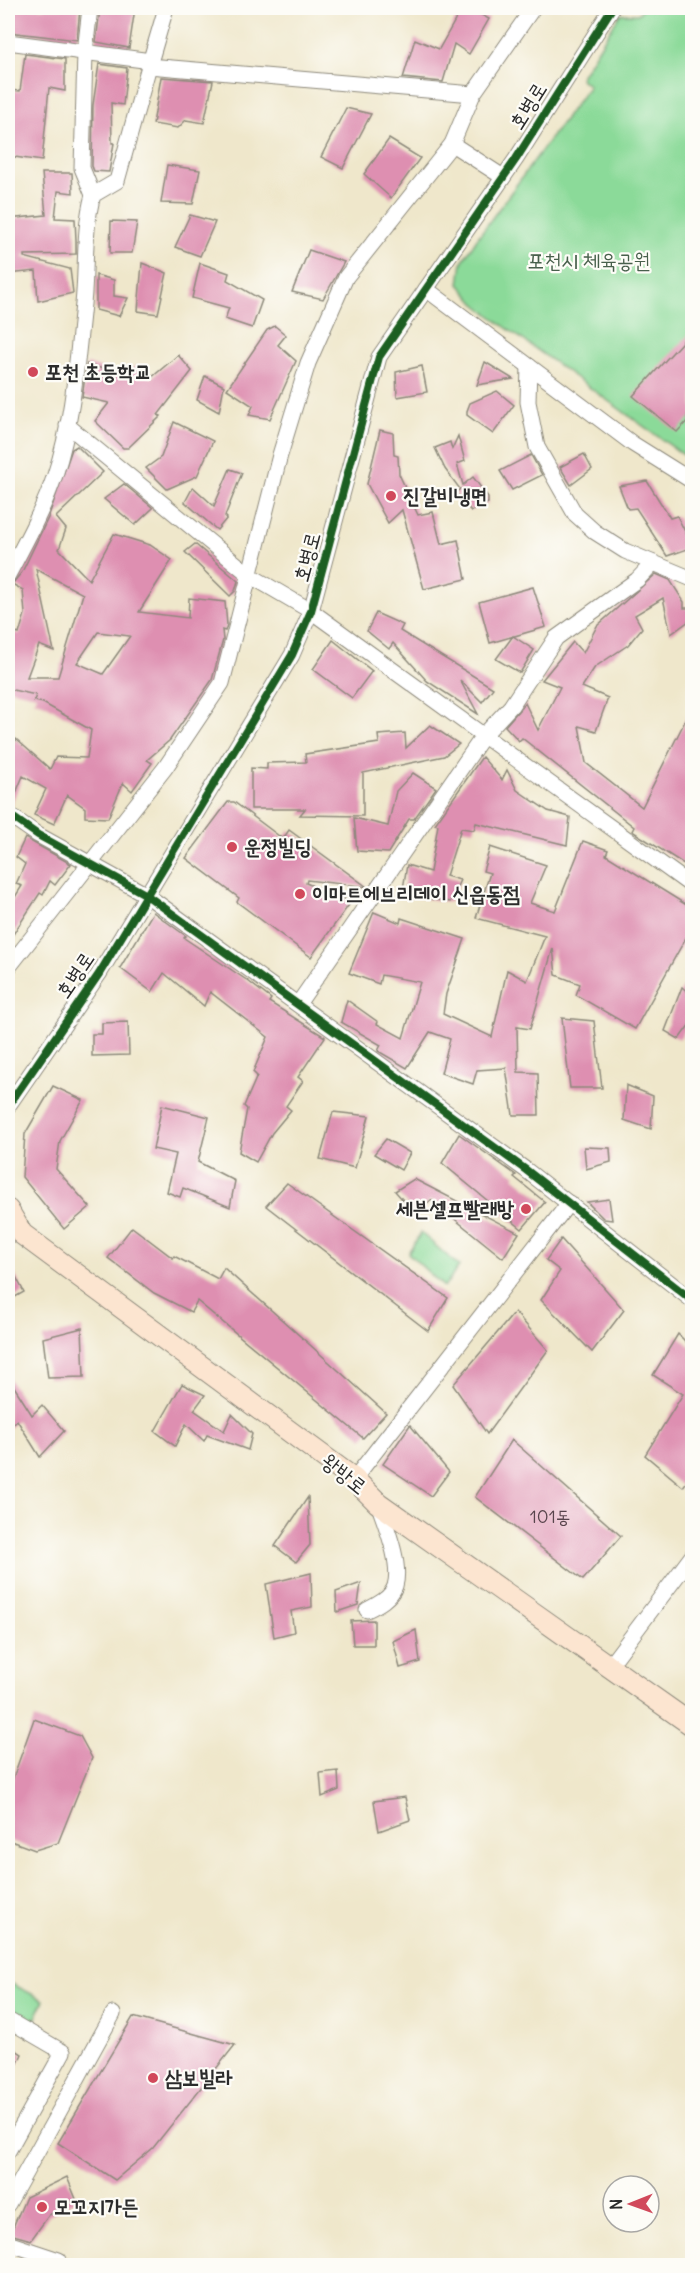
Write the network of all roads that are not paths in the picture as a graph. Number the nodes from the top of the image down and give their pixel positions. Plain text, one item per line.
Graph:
1 (90, 8) edge
2 (166, 8) edge
3 (533, 8) edge
4 (612, 8) edge
5 (8, 42) edge
6 (85, 52) junction
7 (150, 64) junction
8 (473, 94) junction
9 (452, 144) junction
10 (503, 177) junction
11 (93, 195) junction
12 (426, 289) junction
13 (529, 366) junction
14 (67, 425) junction
15 (690, 474) edge
16 (654, 563) junction
17 (8, 574) edge
18 (251, 576) junction
19 (693, 579) edge
20 (311, 611) junction
21 (484, 735) junction
22 (8, 814) edge
23 (89, 862) junction
24 (693, 886) edge
25 (145, 894) junction
26 (8, 968) edge
27 (298, 1004) junction
28 (8, 1106) edge
29 (569, 1203) junction
30 (8, 1210) edge
31 (15, 1235) edge
32 (693, 1300) edge
33 (354, 1479) junction
34 (378, 1503) junction
35 (693, 1556) edge
36 (367, 1610) dead end
37 (610, 1665) junction
38 (693, 1725) edge
39 (113, 2014) dead end
40 (8, 2020) edge
41 (8, 2151) edge
42 (8, 2204) edge
43 (8, 2243) edge
44 (59, 2260) dead end

1 - 6 street
2 - 7 street
3 - 8 street
4 - 10 street, 호병로
5 - 6 street
6 - 7 street
6 - 11 street
7 - 8 street
7 - 11 street
8 - 9 street
9 - 10 street
9 - 18 street
10 - 12 street, 호병로
11 - 14 street
12 - 13 street
12 - 20 street, 호병로
13 - 15 street
13 - 16 street
14 - 17 street
14 - 18 street
16 - 19 street
16 - 21 street
18 - 20 street
18 - 23 street
20 - 21 street
20 - 25 street, 호병로
21 - 24 street
21 - 27 street
22 - 23 street
23 - 25 street
23 - 26 street
25 - 27 street
25 - 28 street, 호병로
27 - 29 street
29 - 32 street
29 - 33 street
30 - 31 main road, 왕방로
31 - 33 main road, 왕방로
33 - 34 main road, 왕방로
34 - 36 street
34 - 37 main road, 왕방로
35 - 37 street
37 - 38 main road, 왕방로
39 - 42 street
40 - 41 street
43 - 44 street

